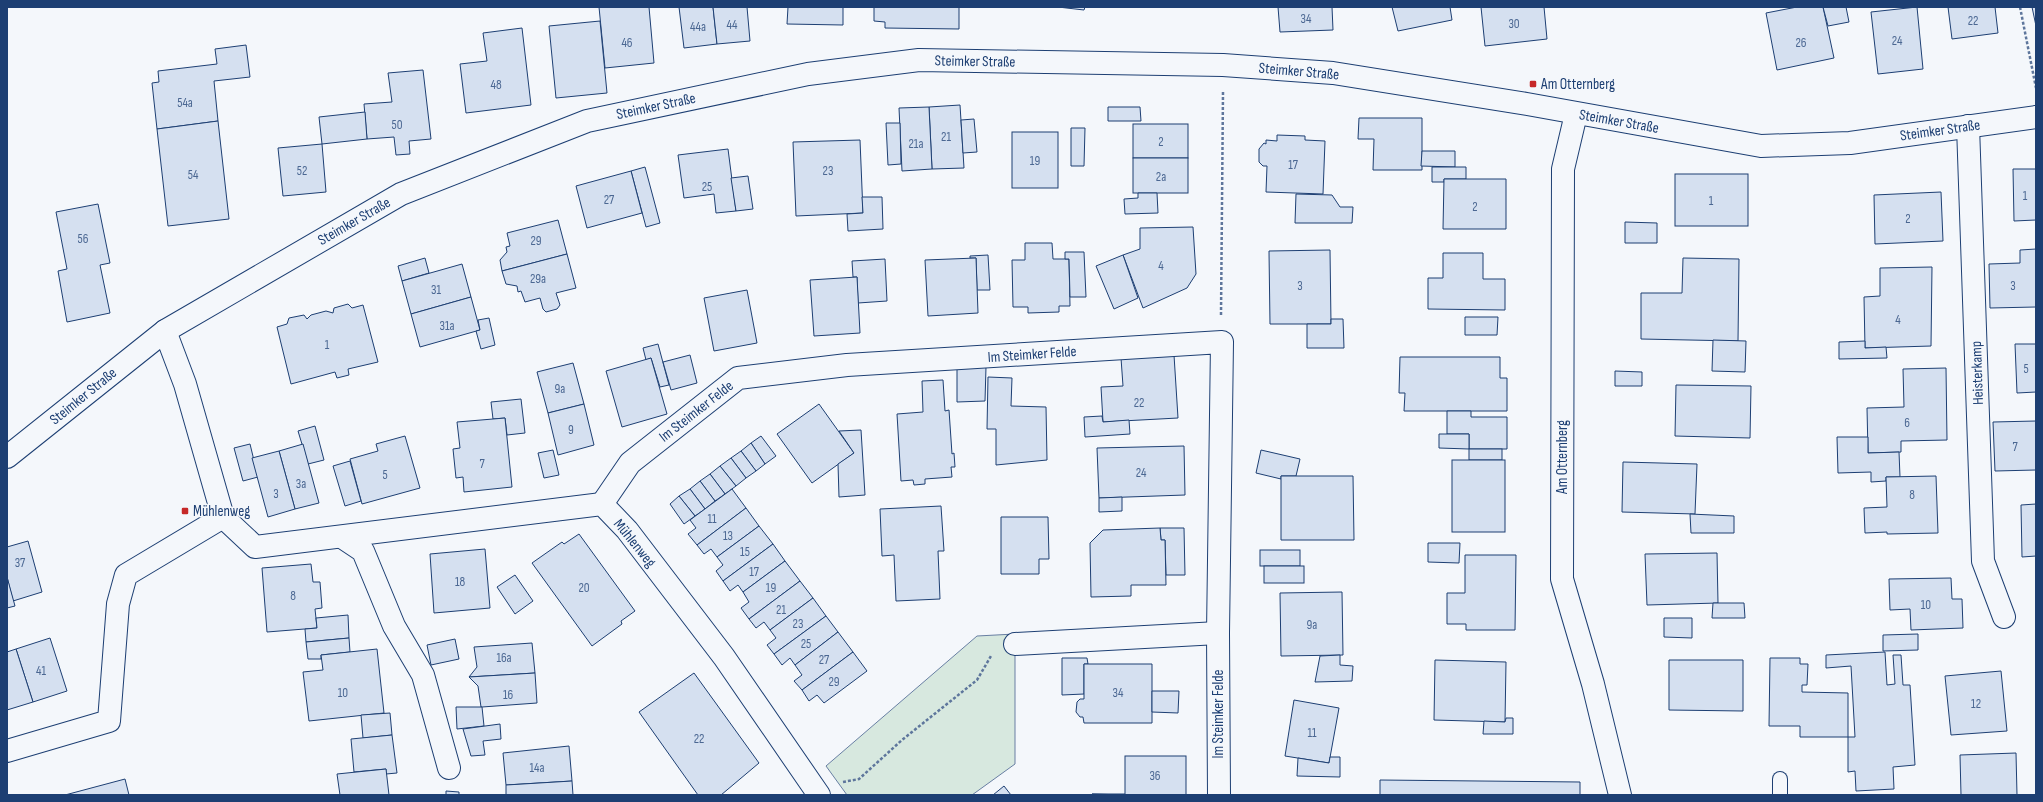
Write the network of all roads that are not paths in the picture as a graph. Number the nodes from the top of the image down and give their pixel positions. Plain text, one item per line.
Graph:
1 (1576, 114) junction
2 (2036, 117) edge
3 (1968, 126) junction
4 (165, 331) junction
5 (7, 457) edge
6 (602, 504) junction
7 (222, 517) junction
8 (342, 537) junction
9 (2004, 617) dead end
10 (1218, 633) junction
11 (1015, 644) road end
12 (7, 751) edge
13 (449, 768) dead end
14 (1780, 779) dead end
15 (816, 790) edge
16 (1219, 795) edge
17 (1620, 795) edge
18 (1780, 795) edge

1 - 3 street, Steimker Straße
1 - 4 street, Steimker Straße
1 - 17 street, Am Otternberg
2 - 3 street, Steimker Straße
3 - 9 street, Heisterkamp
4 - 5 street, Steimker Straße
4 - 7 street
6 - 8 street, Mühlenweg
6 - 10 street, Im Steimker Felde
6 - 15 street, Mühlenweg
7 - 8 street, Mühlenweg
7 - 12 street
8 - 13 street
10 - 11 street
10 - 16 street, Im Steimker Felde
14 - 18 lane

